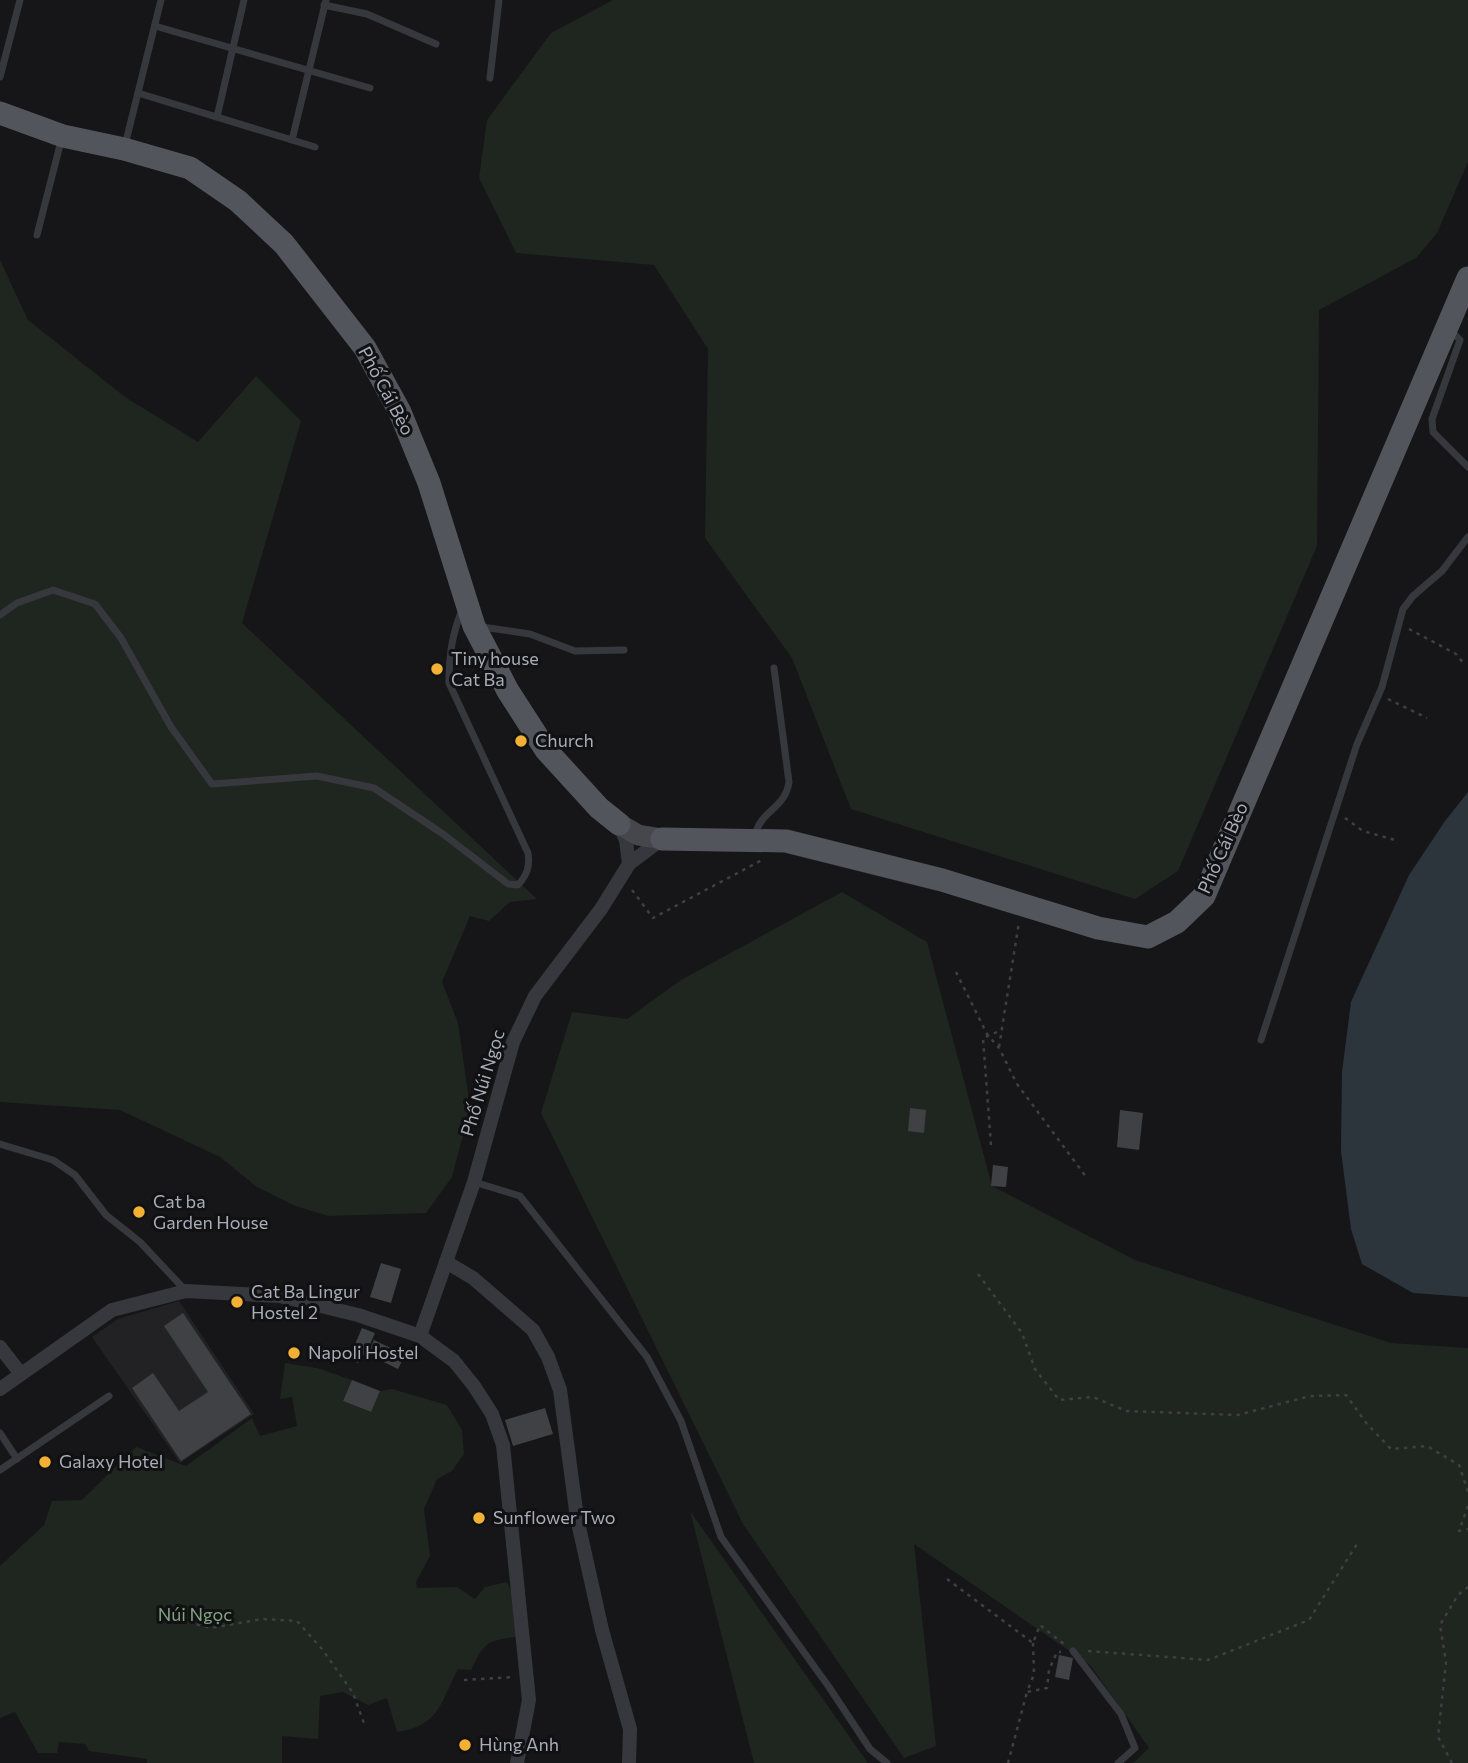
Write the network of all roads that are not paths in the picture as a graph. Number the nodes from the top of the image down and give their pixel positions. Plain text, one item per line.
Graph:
1 (20, 0) edge
2 (161, 0) edge
3 (244, 0) edge
4 (499, 0) edge
5 (325, 2) edge
6 (155, 26) junction
7 (436, 44) dead end
8 (232, 49) junction
9 (308, 71) junction
10 (0, 77) edge
11 (490, 78) dead end
12 (370, 88) dead end
13 (138, 93) junction
14 (0, 113) edge
15 (217, 117) junction
16 (62, 136) junction
17 (292, 139) junction
18 (315, 146) dead end
19 (124, 149) junction
20 (37, 235) dead end
21 (1468, 278) edge
22 (1447, 328) junction
23 (1468, 467) edge
24 (1468, 537) edge
25 (466, 601) junction
26 (0, 615) edge
27 (474, 626) junction
28 (624, 650) dead end
29 (774, 668) dead end
30 (619, 824) junction
31 (662, 839) junction
32 (754, 841) junction
33 (625, 870) junction
34 (1261, 1040) dead end
35 (0, 1144) edge
36 (474, 1182) junction
37 (446, 1262) junction
38 (186, 1291) junction
39 (420, 1336) junction
40 (0, 1347) edge
41 (20, 1374) junction
42 (0, 1389) edge
43 (109, 1396) dead end
44 (0, 1433) edge
45 (17, 1458) junction
46 (0, 1470) edge
47 (1073, 1651) road end
48 (517, 1763) edge
49 (629, 1763) edge
50 (887, 1763) edge
51 (1118, 1763) edge

1 - 10 lane
2 - 6 lane
3 - 8 lane
4 - 11 lane
5 - 7 lane
5 - 9 lane
6 - 8 lane
6 - 13 lane
8 - 9 lane
8 - 15 lane
9 - 12 lane
9 - 17 lane
13 - 15 lane
13 - 19 lane
14 - 16 main road, Phố Cái Bèo
15 - 17 lane
16 - 19 main road, Phố Cái Bèo
16 - 20 lane
17 - 18 lane
19 - 25 main road, Phố Cái Bèo
21 - 22 main road, Phố Cái Bèo
22 - 23 lane
22 - 32 main road, Phố Cái Bèo
24 - 34 lane
25 - 26 lane
25 - 27 main road, Phố Cái Bèo
27 - 28 lane
27 - 30 main road, Phố Cái Bèo
29 - 32 lane
30 - 31 main road, Phố Cái Bèo
30 - 33 street
31 - 32 main road, Phố Cái Bèo
31 - 33 street
33 - 36 street, Phố Núi Ngọc
35 - 38 lane
36 - 37 street, Phố Núi Ngọc
36 - 50 lane
37 - 39 street, Phố Núi Ngọc
37 - 49 street
38 - 39 street
38 - 41 street
39 - 48 street
40 - 41 street
41 - 42 street
43 - 45 lane
44 - 45 lane
45 - 46 lane
47 - 51 lane

